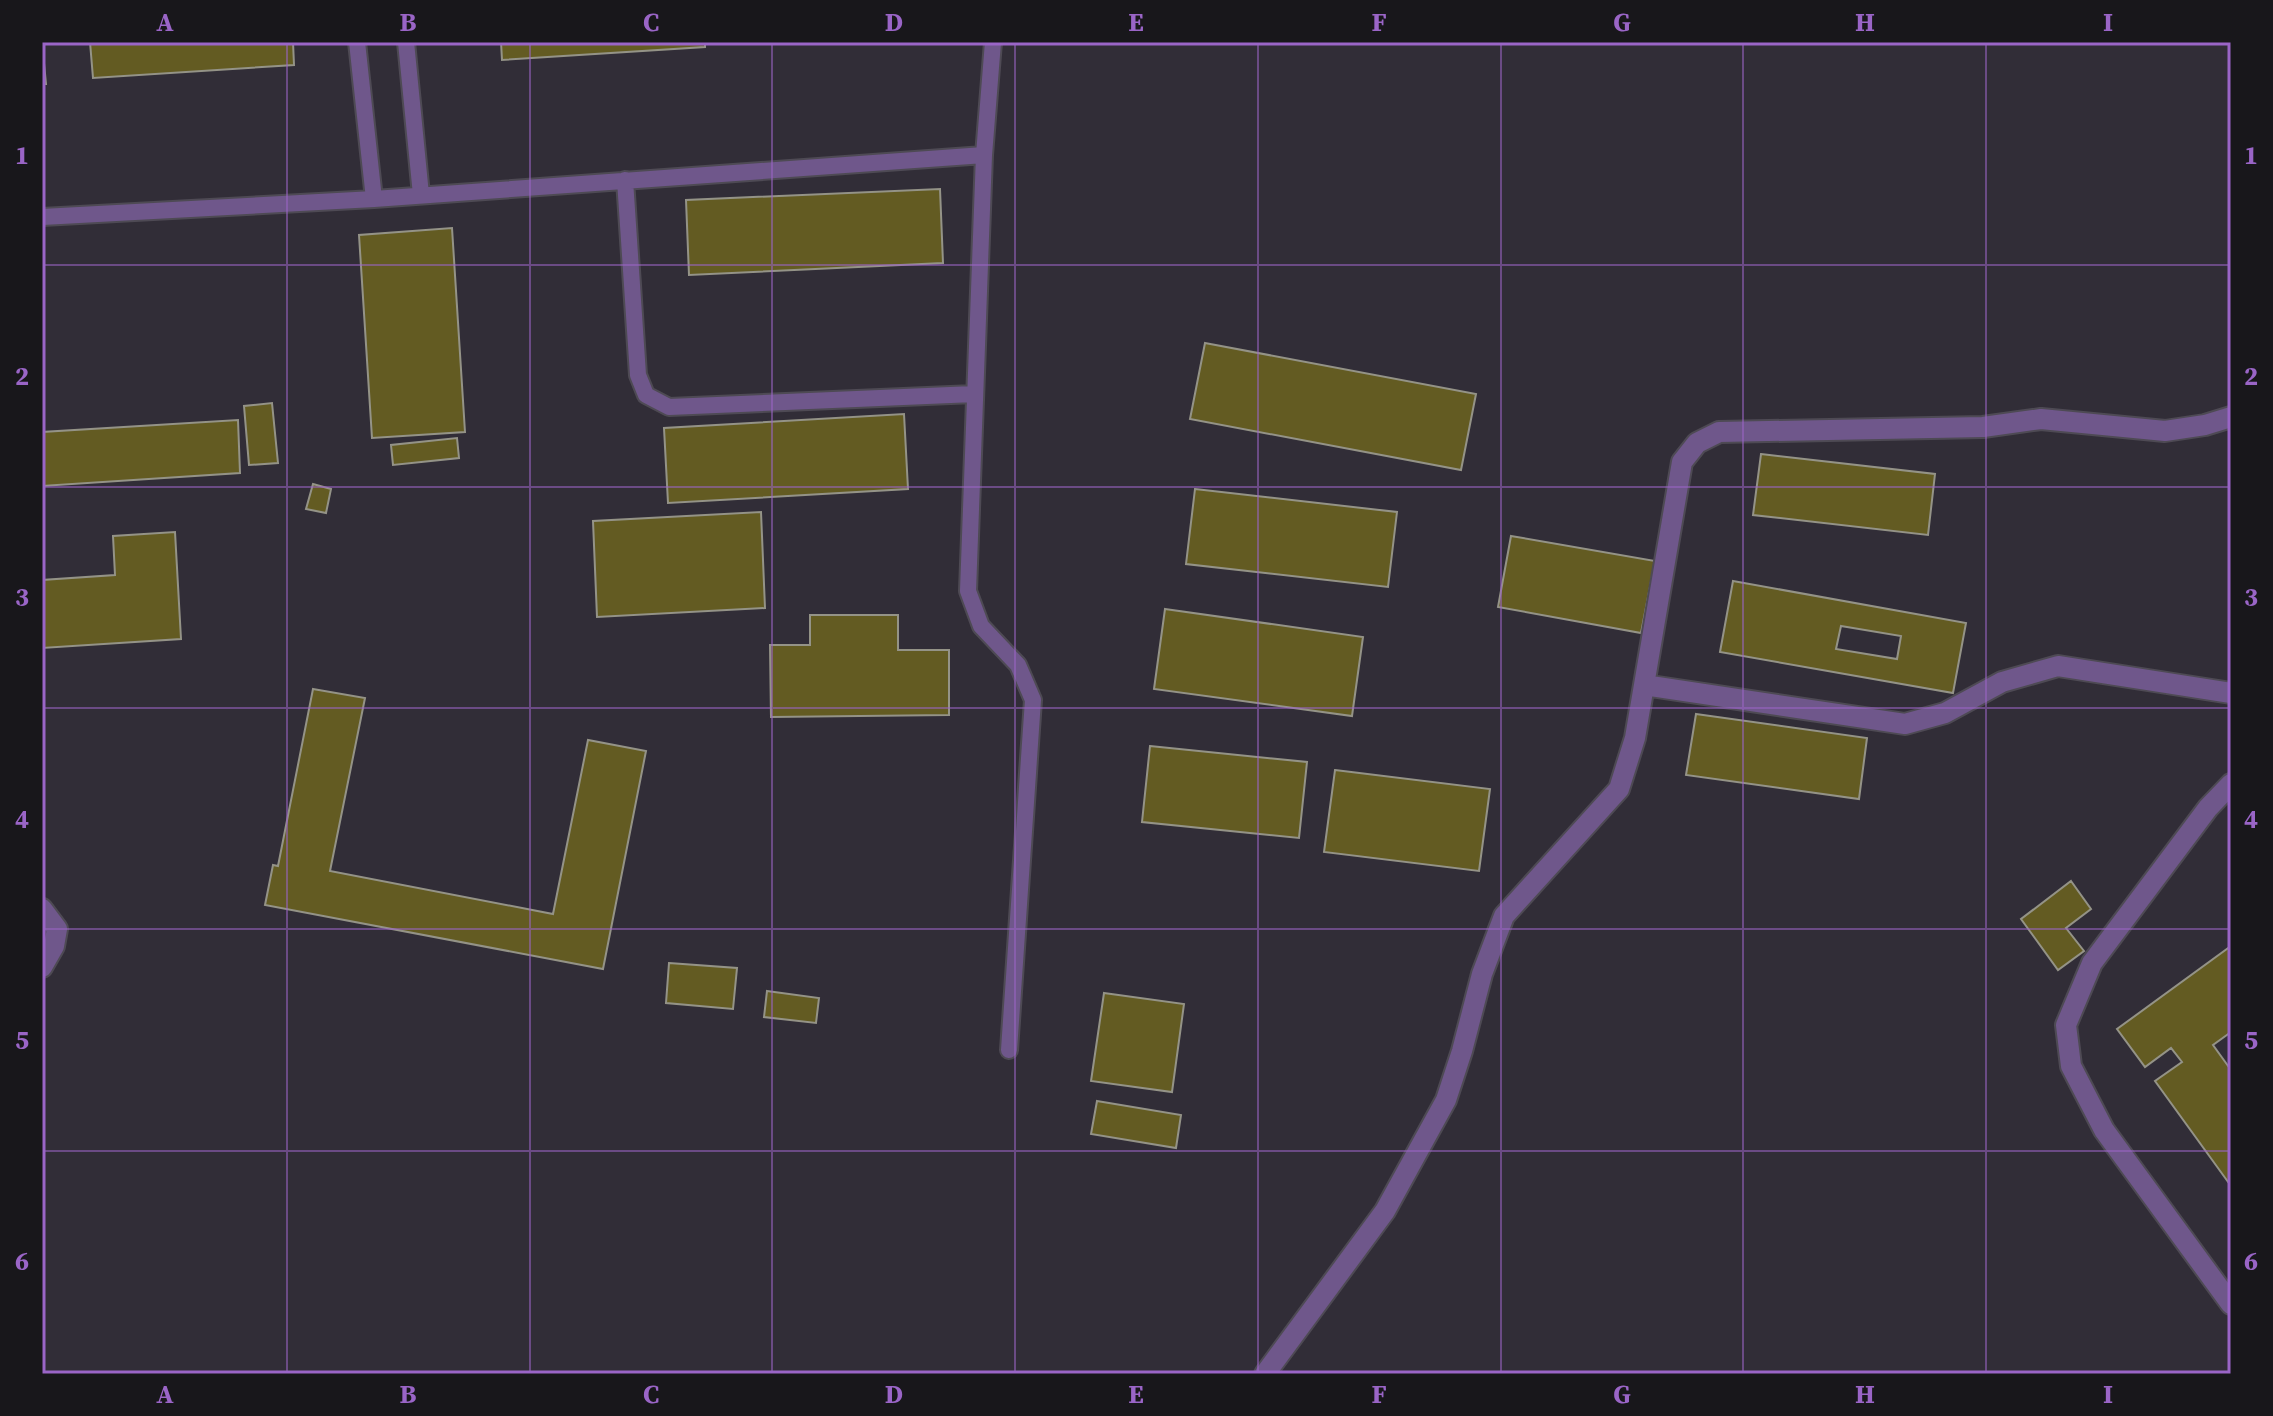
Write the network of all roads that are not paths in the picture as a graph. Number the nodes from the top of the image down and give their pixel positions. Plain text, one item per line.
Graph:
1 (357, 42) edge
2 (406, 42) edge
3 (993, 42) edge
4 (984, 155) junction
5 (625, 180) junction
6 (421, 195) junction
7 (374, 199) junction
8 (42, 217) edge
9 (974, 394) junction
10 (2231, 417) edge
11 (1644, 685) junction
12 (2231, 693) edge
13 (2231, 784) edge
14 (42, 909) edge
15 (42, 967) edge
16 (1009, 1050) dead end
17 (2231, 1304) edge
18 (1265, 1374) edge

1 - 7 lane
2 - 6 lane
3 - 4 lane
4 - 5 lane
4 - 9 lane
5 - 6 lane
5 - 9 lane
6 - 7 lane
7 - 8 lane
9 - 16 lane
10 - 11 street
11 - 12 street
11 - 18 street
13 - 17 street
14 - 15 street

